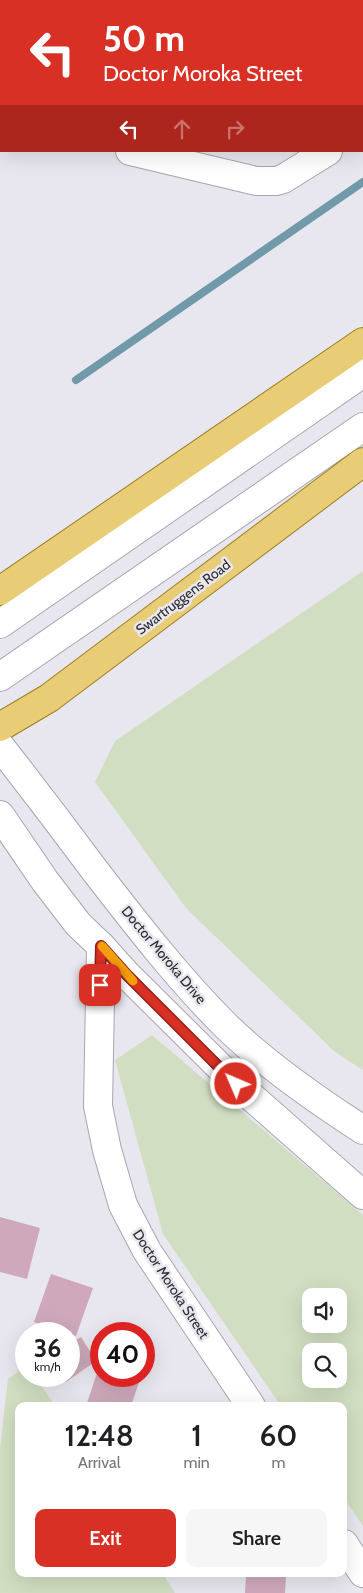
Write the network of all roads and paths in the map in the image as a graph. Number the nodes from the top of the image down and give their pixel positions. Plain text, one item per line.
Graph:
1 (134, 152) edge
2 (326, 152) edge
3 (363, 342) edge
4 (363, 373) edge
5 (363, 427) edge
6 (363, 462) edge
7 (0, 590) edge
8 (0, 624) edge
9 (0, 677) edge
10 (0, 727) edge
11 (0, 746) edge
12 (0, 815) edge
13 (101, 946) junction
14 (363, 1130) edge
15 (363, 1195) edge
16 (248, 1402) edge
17 (347, 1549) edge
18 (363, 1573) edge

1 - 2 street
3 - 7 main road
4 - 8 street
5 - 9 street
6 - 10 main road, Swartruggens Road
11 - 14 street, Doctor Moroka Drive
12 - 13 street
13 - 15 street
13 - 16 street, Doctor Moroka Street
17 - 18 street

